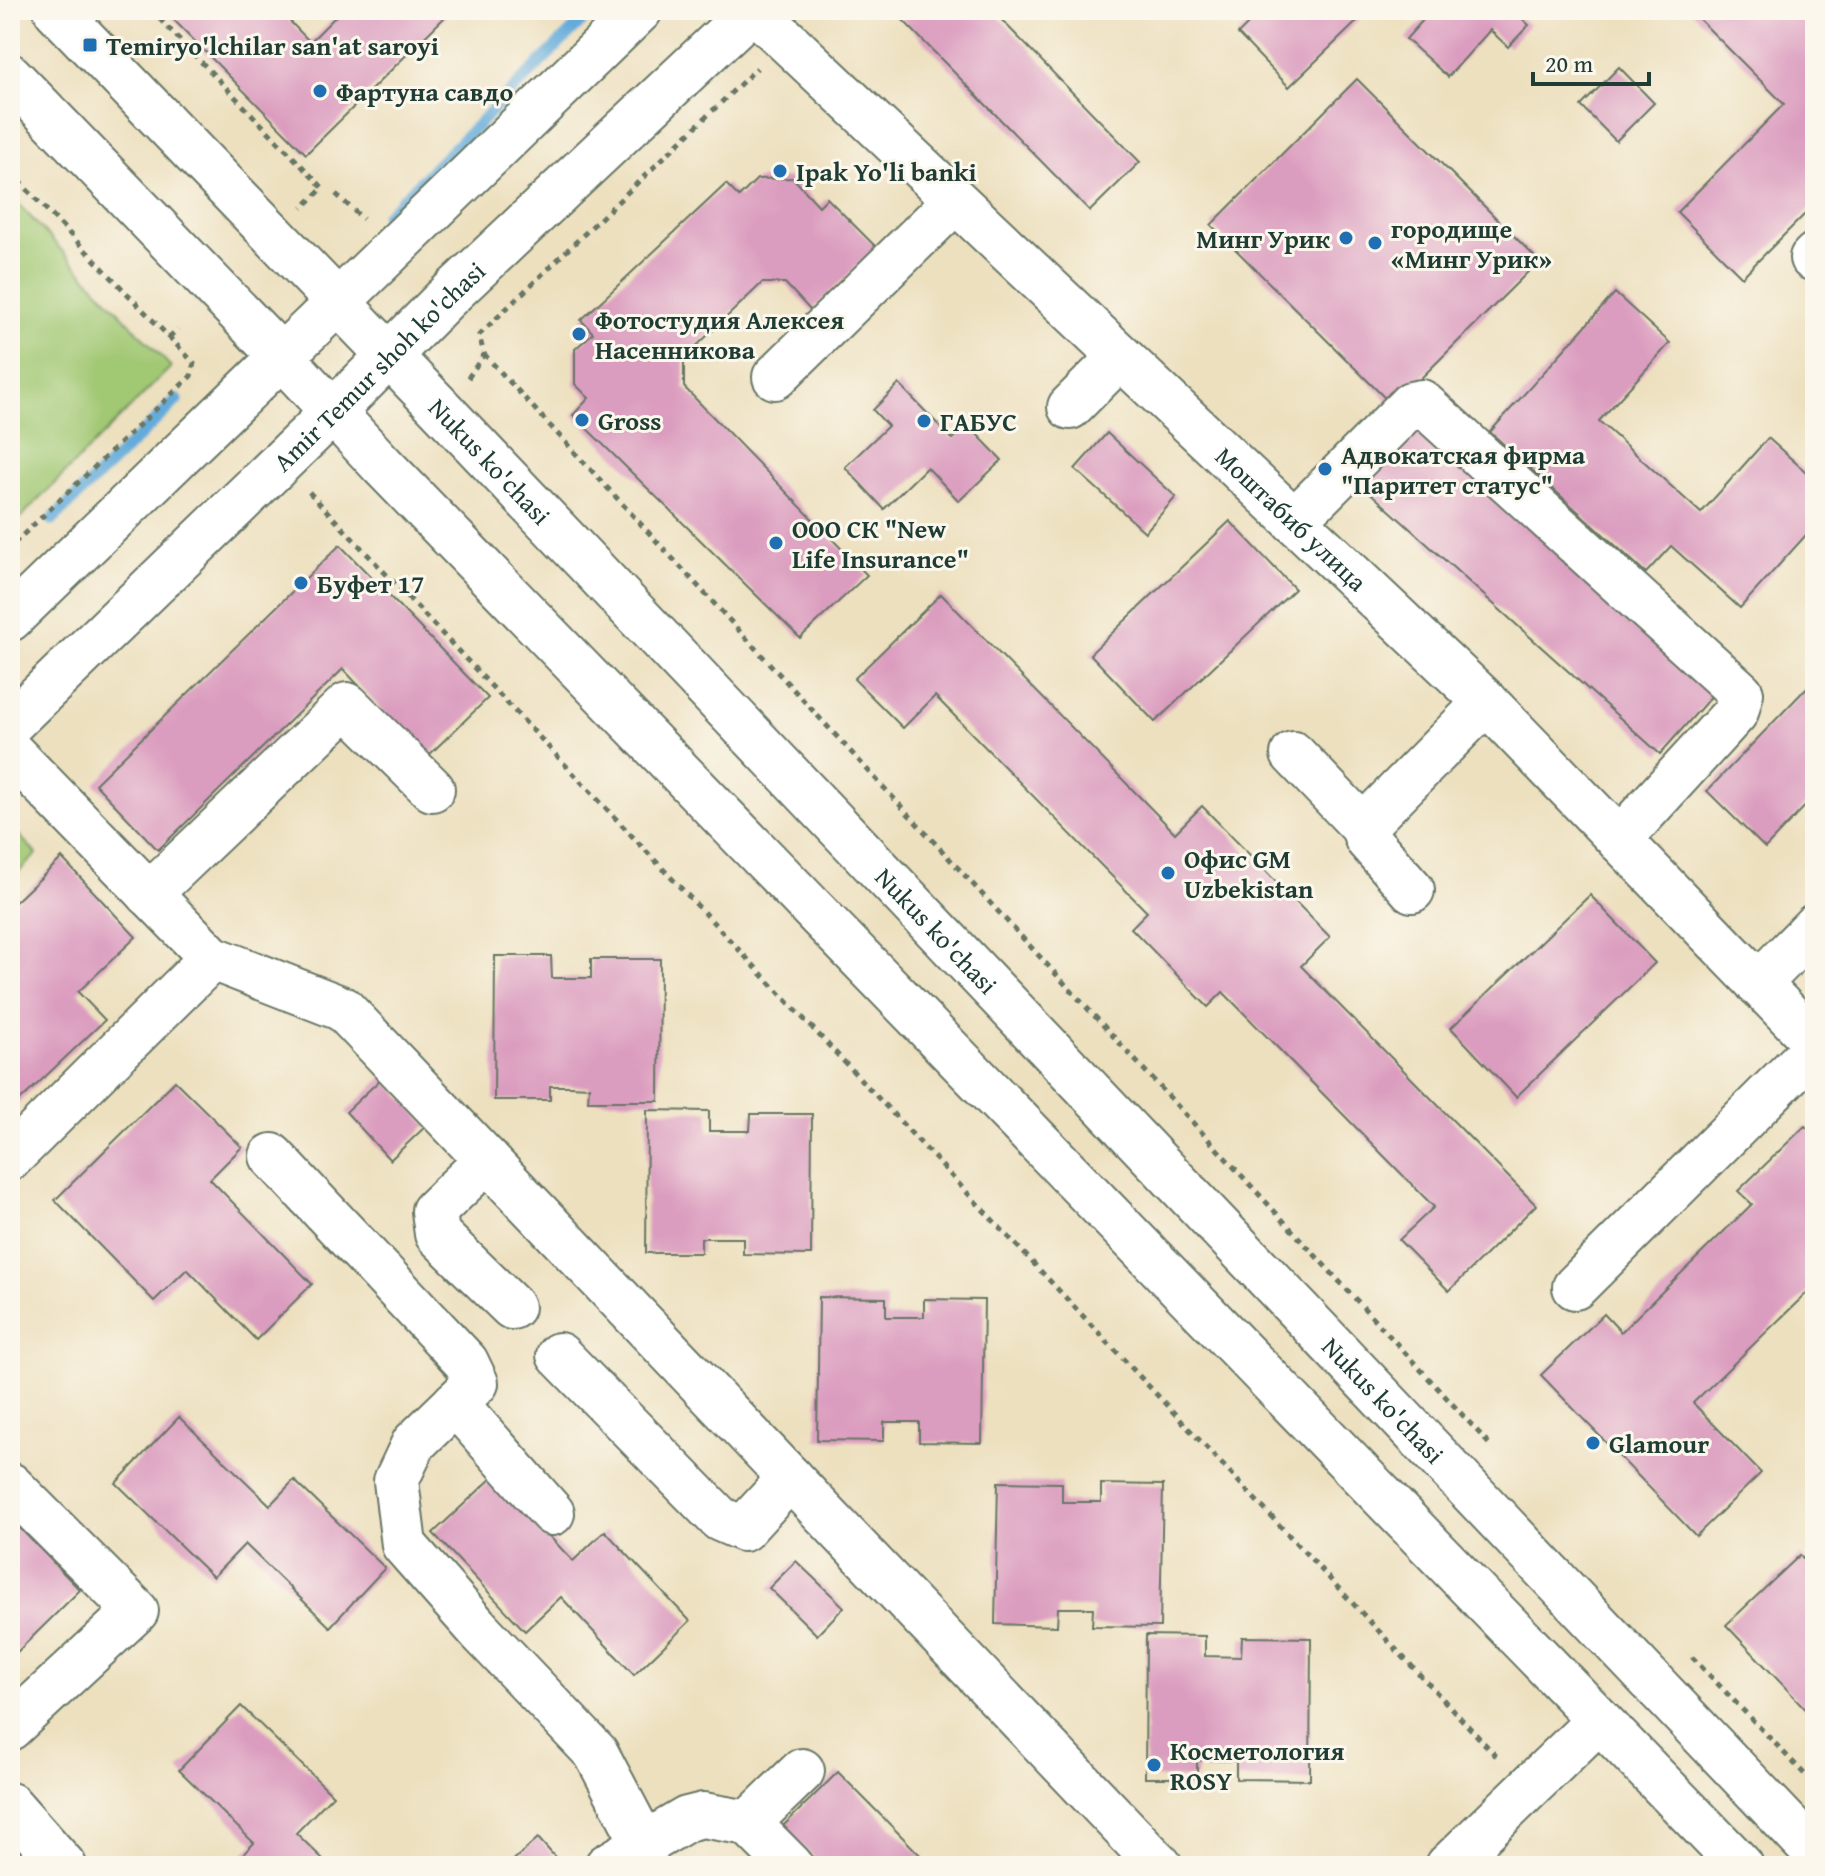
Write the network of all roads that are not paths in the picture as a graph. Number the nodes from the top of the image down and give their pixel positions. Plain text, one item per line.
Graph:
1 (56, 10) edge
2 (640, 10) edge
3 (753, 10) edge
4 (10, 76) edge
5 (955, 201) junction
6 (336, 302) junction
7 (389, 355) junction
8 (281, 356) junction
9 (1120, 357) junction
10 (775, 377) dead end
11 (1070, 407) dead end
12 (334, 411) junction
13 (1294, 521) junction
14 (10, 619) edge
15 (1486, 702) junction
16 (10, 724) edge
17 (10, 751) edge
18 (1293, 754) dead end
19 (432, 789) dead end
20 (1363, 827) junction
21 (1619, 840) junction
22 (1412, 890) dead end
23 (149, 894) junction
24 (1815, 926) edge
25 (212, 958) junction
26 (1758, 984) junction
27 (1815, 1042) edge
28 (1815, 1048) edge
29 (272, 1156) dead end
30 (10, 1158) edge
31 (487, 1160) junction
32 (1575, 1287) dead end
33 (512, 1307) dead end
34 (559, 1355) dead end
35 (455, 1403) junction
36 (790, 1478) junction
37 (10, 1485) edge
38 (552, 1513) dead end
39 (1599, 1720) junction
40 (10, 1728) edge
41 (802, 1771) dead end
42 (10, 1805) edge
43 (748, 1823) junction
44 (645, 1846) junction
45 (1815, 1853) edge
46 (64, 1866) edge
47 (607, 1866) edge
48 (791, 1866) edge
49 (1160, 1866) edge
50 (1448, 1866) edge
51 (1741, 1866) edge

1 - 6 main road, Nukus ko'chasi
2 - 6 main road
3 - 5 main road, Моштабиб улица
3 - 7 main road, Amir Temur shoh ko'chasi
4 - 8 main road
5 - 9 main road, Моштабиб улица
5 - 10 main road
6 - 7 main road, Nukus ko'chasi
6 - 8 main road
7 - 12 main road, Amir Temur shoh ko'chasi
7 - 45 main road, Nukus ko'chasi
8 - 12 main road
8 - 14 main road
9 - 11 main road
9 - 13 main road, Моштабиб улица
12 - 16 main road, Amir Temur shoh ko'chasi
12 - 39 main road
13 - 15 main road, Моштабиб улица
13 - 21 main road
15 - 20 main road
15 - 21 main road, Моштабиб улица
17 - 23 main road
18 - 20 main road
19 - 23 main road
20 - 22 main road
21 - 26 main road, Моштабиб улица
23 - 25 main road
24 - 26 main road
25 - 30 main road
25 - 31 main road
26 - 27 main road, Моштабиб улица
28 - 32 main road
29 - 35 main road
31 - 33 main road
31 - 36 main road
34 - 36 main road
35 - 38 main road
35 - 44 main road
36 - 49 main road
37 - 40 main road
39 - 50 main road
39 - 51 main road
41 - 43 main road
42 - 46 main road
43 - 44 main road
43 - 48 main road
44 - 47 main road

